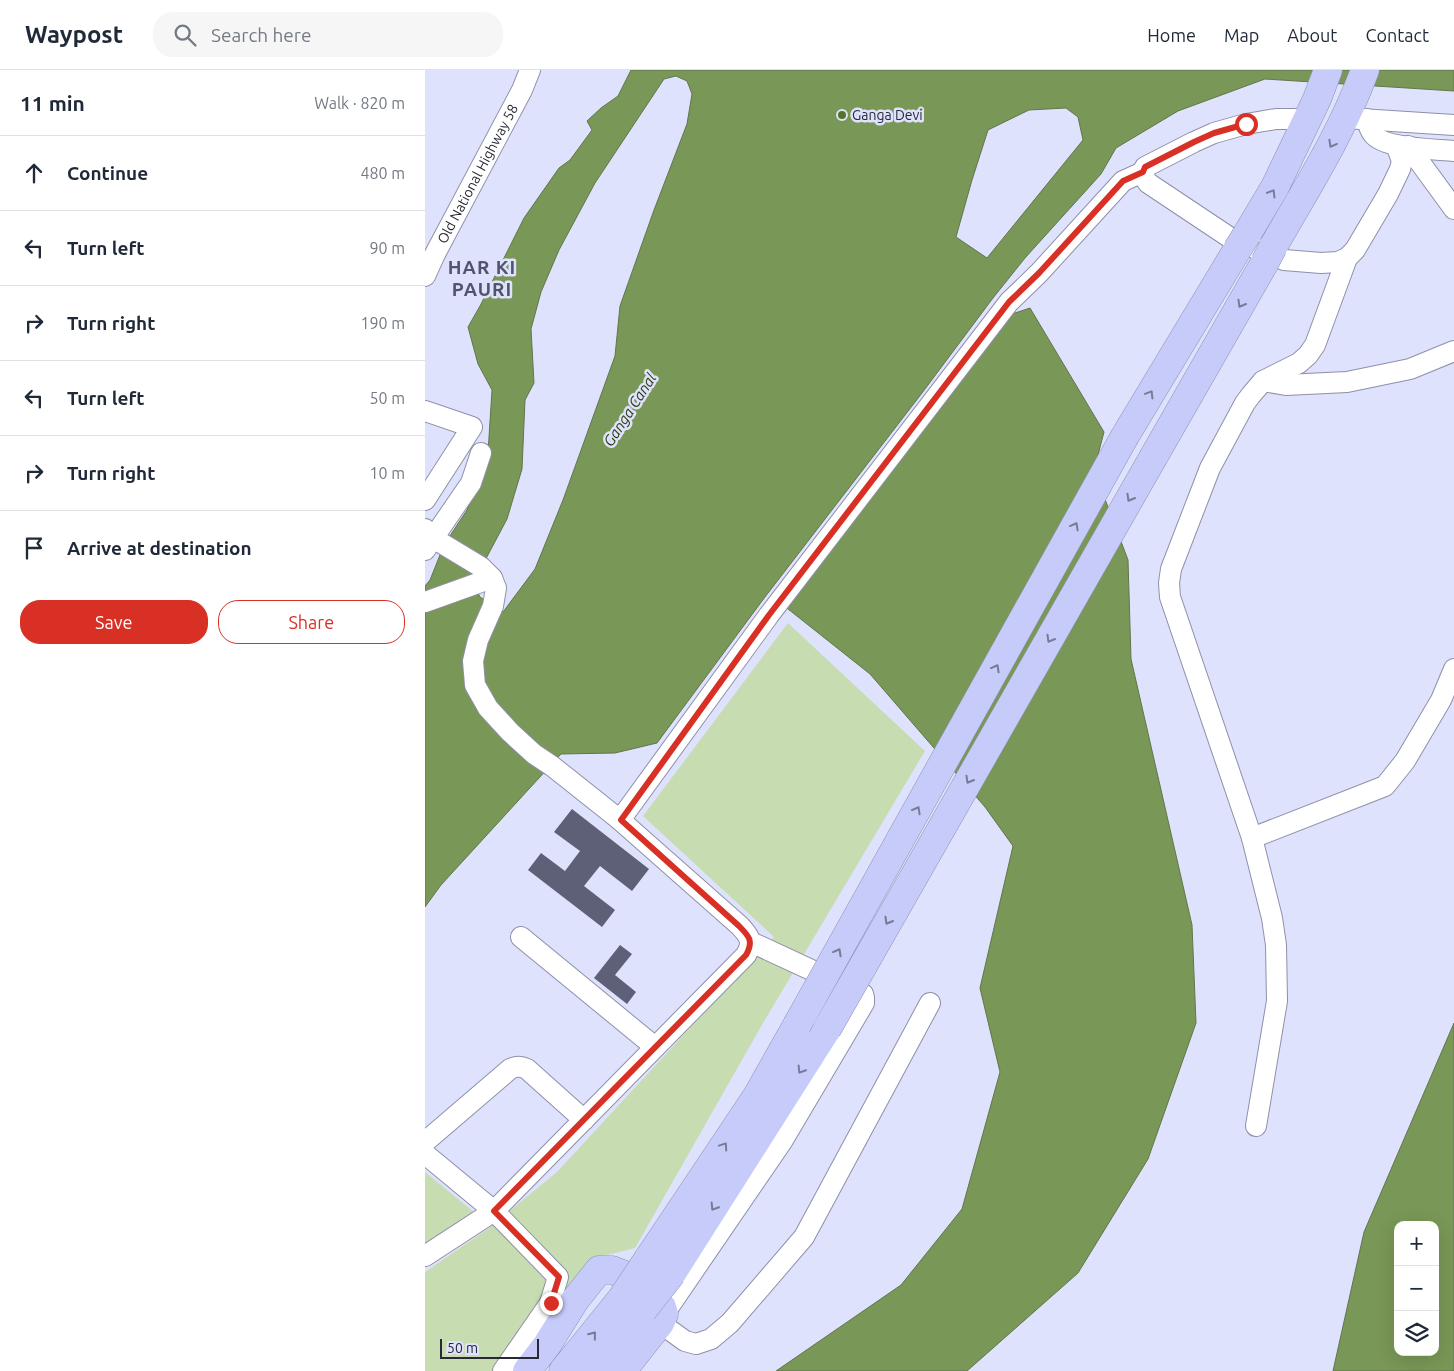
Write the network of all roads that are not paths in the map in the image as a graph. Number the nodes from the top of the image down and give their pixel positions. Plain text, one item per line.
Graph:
1 (531, 70) edge
2 (1329, 70) edge
3 (1365, 70) edge
4 (1313, 109) junction
5 (1355, 113) junction
6 (1454, 125) edge
7 (1402, 146) junction
8 (1454, 151) edge
9 (1143, 172) junction
10 (1454, 209) edge
11 (1347, 258) junction
12 (425, 276) edge
13 (1454, 351) edge
14 (1263, 381) junction
15 (425, 411) edge
16 (481, 453) dead end
17 (425, 500) edge
18 (432, 541) edge
19 (487, 573) junction
20 (425, 602) edge
21 (1454, 669) edge
22 (621, 820) junction
23 (1252, 838) junction
24 (521, 936) dead end
25 (751, 942) junction
26 (931, 1003) dead end
27 (655, 1047) junction
28 (584, 1120) junction
29 (1256, 1126) dead end
30 (425, 1142) edge
31 (425, 1154) edge
32 (494, 1211) junction
33 (425, 1256) edge
34 (647, 1311) junction
35 (503, 1371) edge
36 (527, 1371) edge
37 (563, 1371) edge
38 (592, 1371) edge
39 (622, 1371) edge

1 - 12 street, Old National Highway 58
2 - 4 highway
3 - 5 highway
4 - 9 street
34 -> 4 highway, bridge
5 - 6 street
5 - 7 street
5 -> 34 highway, bridge
7 - 8 street
7 - 10 street
7 - 11 street
9 - 11 street
9 - 22 street
11 - 14 street
13 - 14 street
14 - 23 street
15 - 17 street
16 - 18 street
18 - 19 street
19 - 20 street
19 - 22 street
21 - 23 street
22 - 25 street
23 - 29 street
24 - 27 street
25 - 27 street
25 - 34 street
26 - 34 street
27 - 28 street
28 - 30 street
28 - 32 street
31 - 32 street
32 - 33 street
32 - 35 street
34 - 36 highway
37 -> 34 highway
34 - 38 highway
34 - 39 highway

